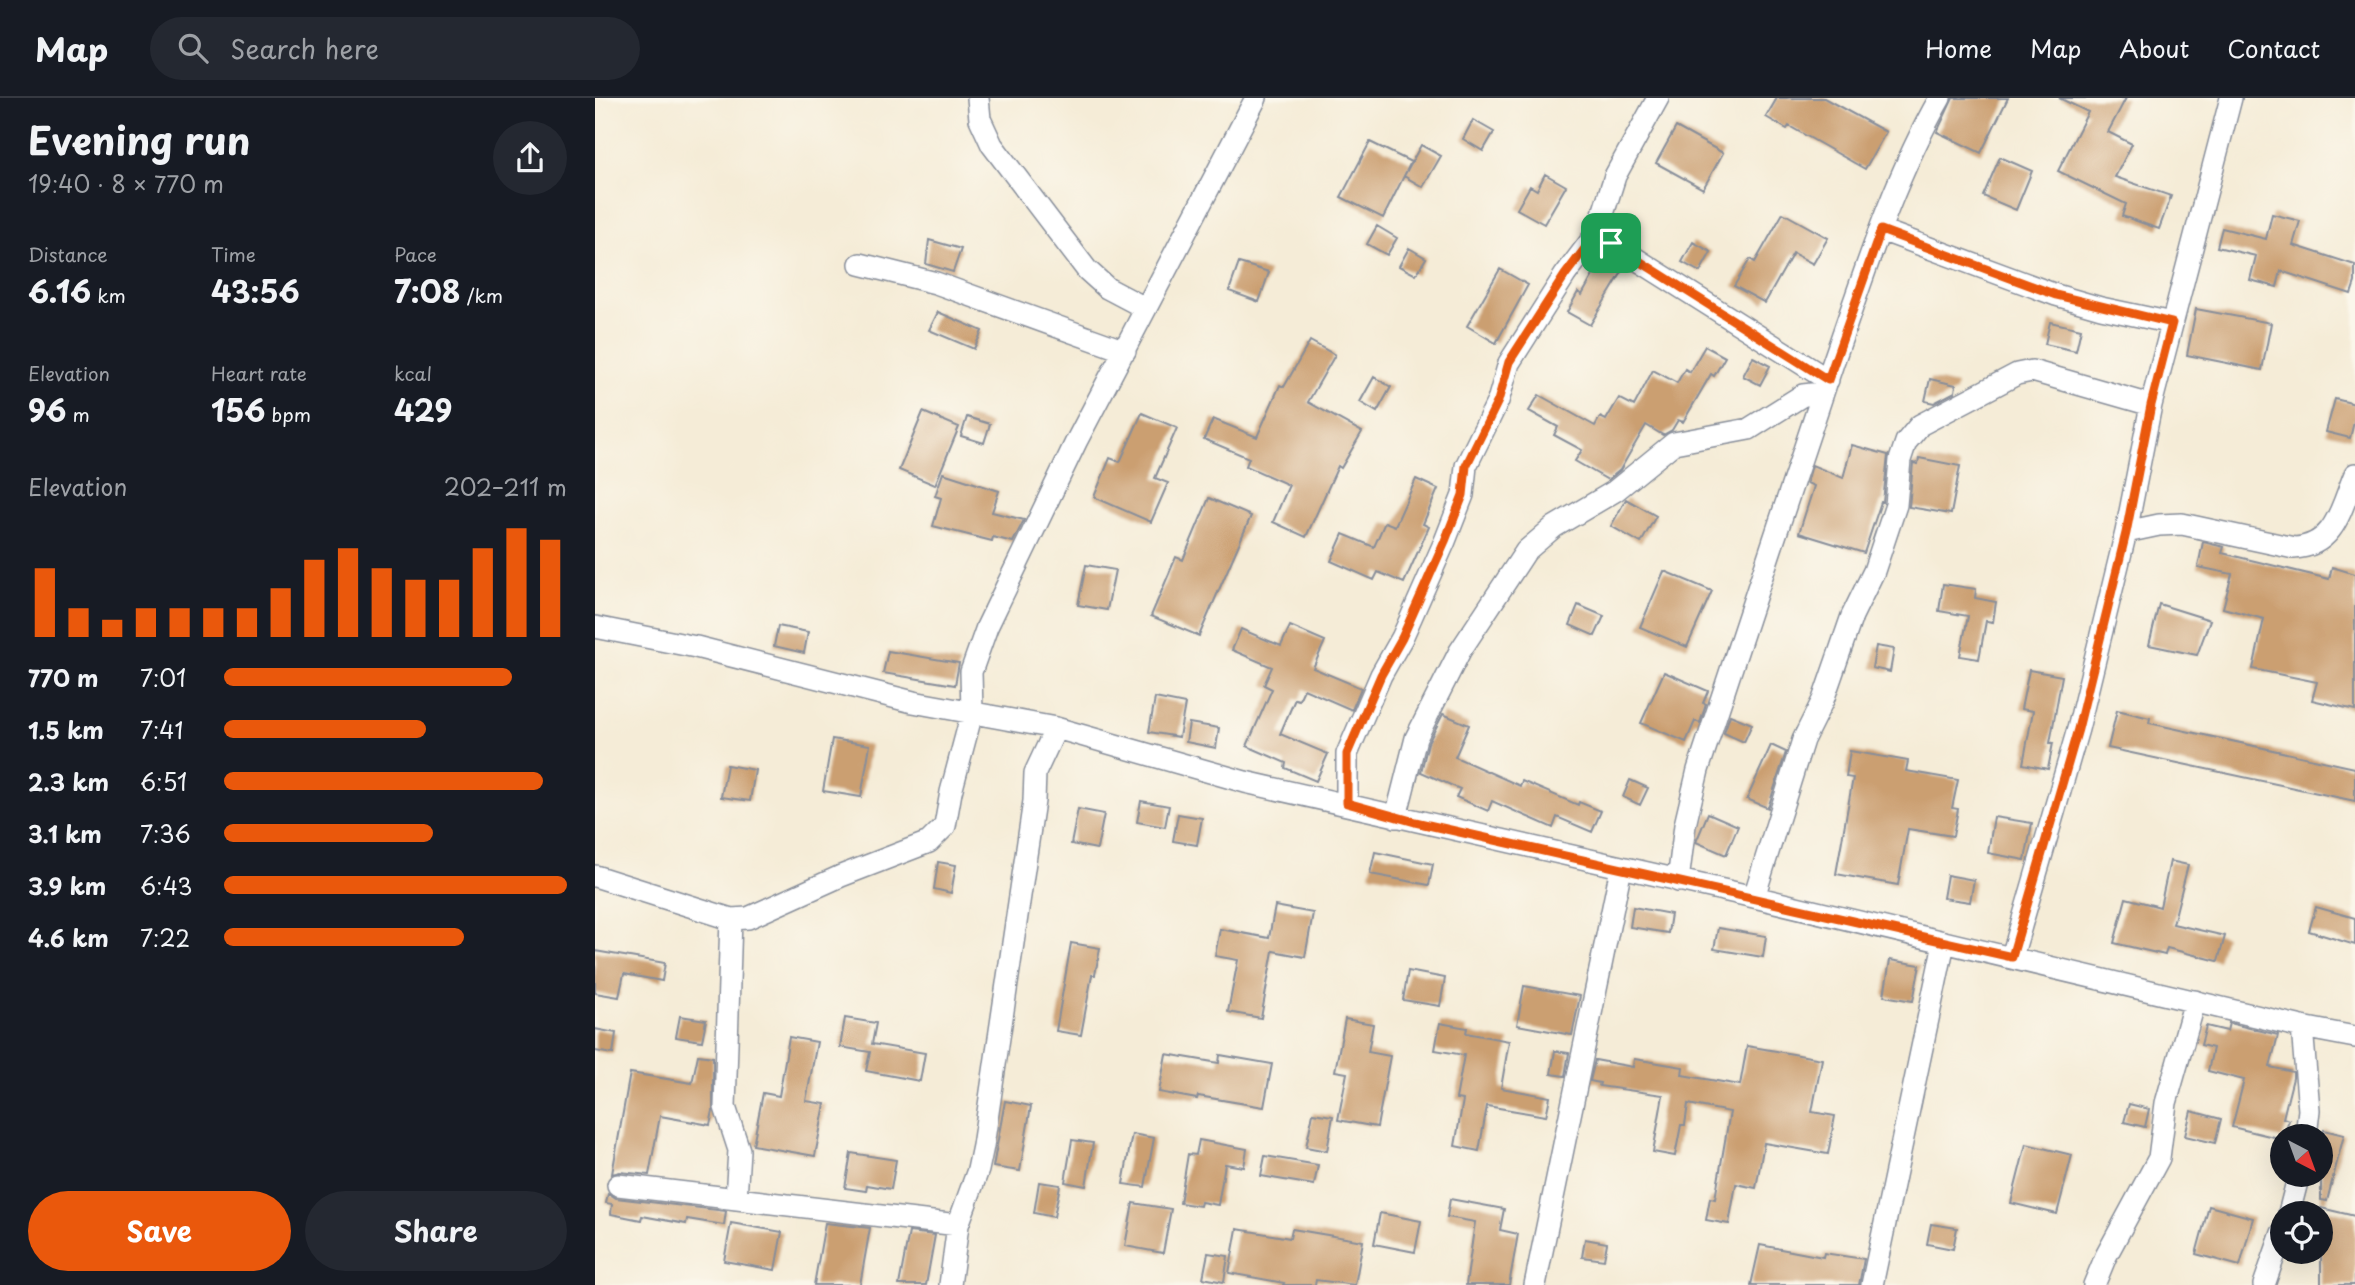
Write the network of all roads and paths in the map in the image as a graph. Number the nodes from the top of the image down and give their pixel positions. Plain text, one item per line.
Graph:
1 (978, 98) edge
2 (1255, 98) edge
3 (1658, 98) edge
4 (1940, 98) edge
5 (2231, 98) edge
6 (1605, 222) junction
7 (1881, 230) junction
8 (860, 264) dead end
9 (1145, 308) junction
10 (2172, 323) junction
11 (1125, 351) junction
12 (1825, 388) junction
13 (2151, 405) junction
14 (2355, 474) edge
15 (2126, 533) junction
16 (595, 627) edge
17 (972, 713) junction
18 (1056, 728) junction
19 (1347, 803) junction
20 (1396, 817) junction
21 (1621, 868) junction
22 (595, 876) edge
23 (1678, 881) junction
24 (1754, 897) junction
25 (731, 919) junction
26 (1944, 943) junction
27 (2012, 957) junction
28 (2195, 1001) junction
29 (2302, 1027) junction
30 (2355, 1037) edge
31 (2307, 1124) edge
32 (618, 1185) dead end
33 (736, 1199) junction
34 (958, 1225) junction
35 (2271, 1264) edge
36 (950, 1285) edge
37 (1535, 1285) edge
38 (1872, 1285) edge
39 (2094, 1285) edge
40 (2264, 1285) edge

1 - 9 street
2 - 9 street
3 - 6 street
4 - 7 street
5 - 10 street
6 - 12 street
6 - 19 street
7 - 10 street
7 - 12 street
8 - 11 street
9 - 11 street
10 - 13 street
11 - 17 street
12 - 20 street
12 - 23 street
13 - 15 street
13 - 24 street
14 - 15 street
15 - 27 street
16 - 17 street
17 - 18 street
17 - 25 street
18 - 19 street
18 - 34 street
19 - 20 street
20 - 21 street
21 - 23 street
21 - 37 street
22 - 25 street
23 - 24 street
24 - 26 street
25 - 33 street
26 - 27 street
26 - 38 street
27 - 28 street
28 - 29 street
28 - 39 street
29 - 30 street
29 - 31 street
32 - 33 street
33 - 34 street
34 - 36 street
35 - 40 street

